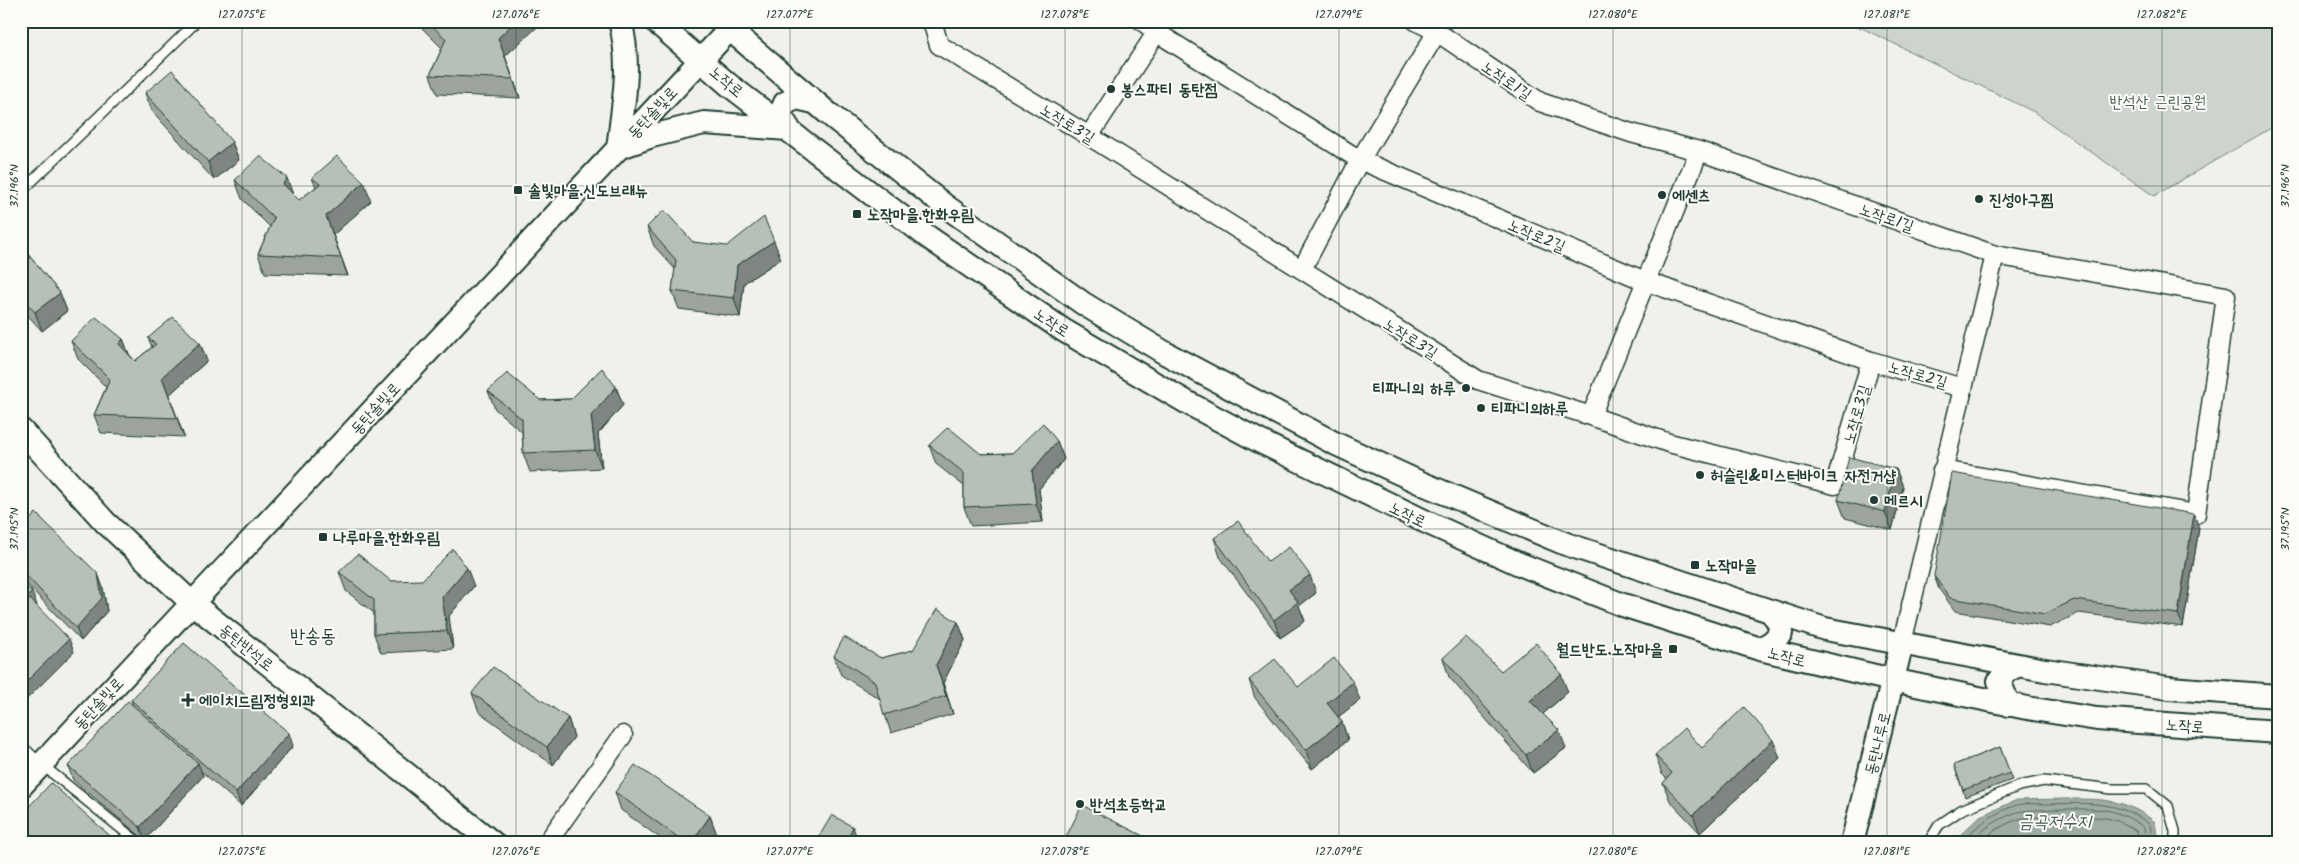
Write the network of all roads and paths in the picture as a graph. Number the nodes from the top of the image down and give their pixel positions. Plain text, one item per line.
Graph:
1 (620, 21) edge
2 (655, 21) edge
3 (932, 21) edge
4 (1142, 21) edge
5 (1416, 21) edge
6 (729, 24) edge
7 (193, 25) dead end
8 (1160, 27) edge
9 (1437, 32) junction
10 (702, 60) junction
11 (814, 102) junction
12 (789, 129) junction
13 (1089, 136) junction
14 (618, 149) junction
15 (1699, 151) junction
16 (1360, 160) junction
17 (21, 192) edge
18 (1995, 254) junction
19 (1302, 269) junction
20 (1645, 281) junction
21 (1871, 361) junction
22 (1962, 388) junction
23 (1591, 416) junction
24 (21, 430) edge
25 (1942, 470) junction
26 (192, 604) junction
27 (1770, 611) junction
28 (1902, 643) junction
29 (1760, 649) junction
30 (2018, 665) junction
31 (1892, 680) junction
32 (2278, 696) edge
33 (2009, 705) junction
34 (2278, 732) edge
35 (623, 735) dead end
36 (21, 744) edge
37 (41, 764) junction
38 (21, 786) edge
39 (139, 843) edge
40 (493, 843) edge
41 (547, 843) edge
42 (1852, 843) edge
43 (1928, 843) edge
44 (2175, 843) edge

1 - 14 street
2 - 10 street, 노작로
3 - 13 street, 노작로3길
4 - 8 street, 노작로2길
5 - 9 street, 노작로1길
6 - 10 street, 동탄솔빛로
6 - 11 street, 노작로
7 - 17 lane
8 - 13 street
8 - 16 street, 노작로2길
9 - 15 street, 노작로1길
9 - 16 street
10 - 12 street, 노작로
10 - 14 street, 동탄솔빛로
11 - 12 street
11 - 27 street, 노작로
12 - 14 street
12 - 29 street, 노작로
13 - 19 street, 노작로3길
14 - 26 street, 동탄솔빛로
15 - 18 street, 노작로1길
15 - 20 street
16 - 19 street
16 - 20 street, 노작로2길
18 - 22 street
18 - 25 street, 노작로1길
19 - 23 street, 노작로3길
20 - 21 street, 노작로2길
20 - 23 street
21 - 22 street, 노작로2길
21 - 23 street, 노작로3길
22 - 25 street
24 - 26 street, 동탄반석로
25 - 28 street
26 - 37 street, 동탄솔빛로
26 - 40 street, 동탄반석로
27 - 28 street, 노작로
27 - 29 street
28 - 30 street, 노작로
28 - 31 street, 동탄나루로
29 - 31 street, 노작로
30 - 32 street, 노작로
30 - 33 street
31 - 33 street, 노작로
31 - 42 street, 동탄나루로
33 - 34 street, 노작로
35 - 41 street
36 - 37 lane
37 - 38 street, 동탄솔빛로
37 - 39 lane
43 - 44 lane

